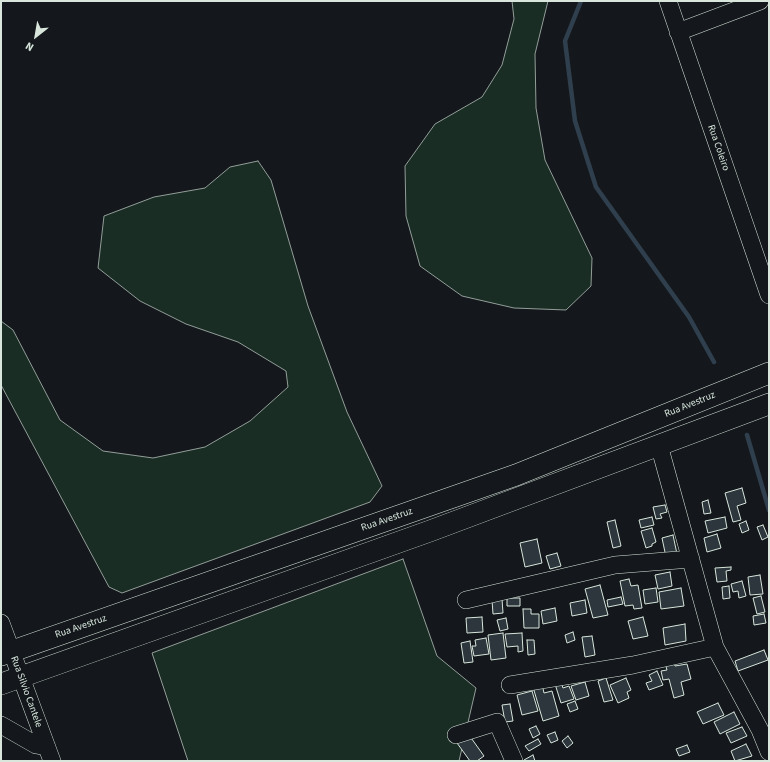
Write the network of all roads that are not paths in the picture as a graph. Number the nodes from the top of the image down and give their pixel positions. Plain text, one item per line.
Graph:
1 (668, 1) edge
2 (760, 1) edge
3 (678, 32) junction
4 (769, 295) edge
5 (769, 373) edge
6 (769, 404) edge
7 (660, 445) junction
8 (691, 559) junction
9 (466, 600) dead end
10 (1, 623) edge
11 (715, 646) junction
12 (6, 654) edge
13 (21, 677) junction
14 (1, 684) edge
15 (510, 685) dead end
16 (1, 726) edge
17 (764, 728) edge
18 (456, 735) dead end
19 (769, 752) edge
20 (49, 754) edge
21 (514, 761) edge

1 - 3 street, Rua Coleiro
2 - 3 street
3 - 4 street, Rua Coleiro
5 - 12 main road, Rua Avestruz
6 - 7 main road
7 - 8 street
7 - 13 main road
8 - 9 street
8 - 11 street
10 - 12 street, Rua Silvio Cantele
11 - 15 street
11 - 17 street
12 - 13 street, Rua Silvio Cantele
13 - 14 main road
13 - 20 street, Rua Silvio Cantele
16 - 20 street
17 - 19 street
18 - 21 street

